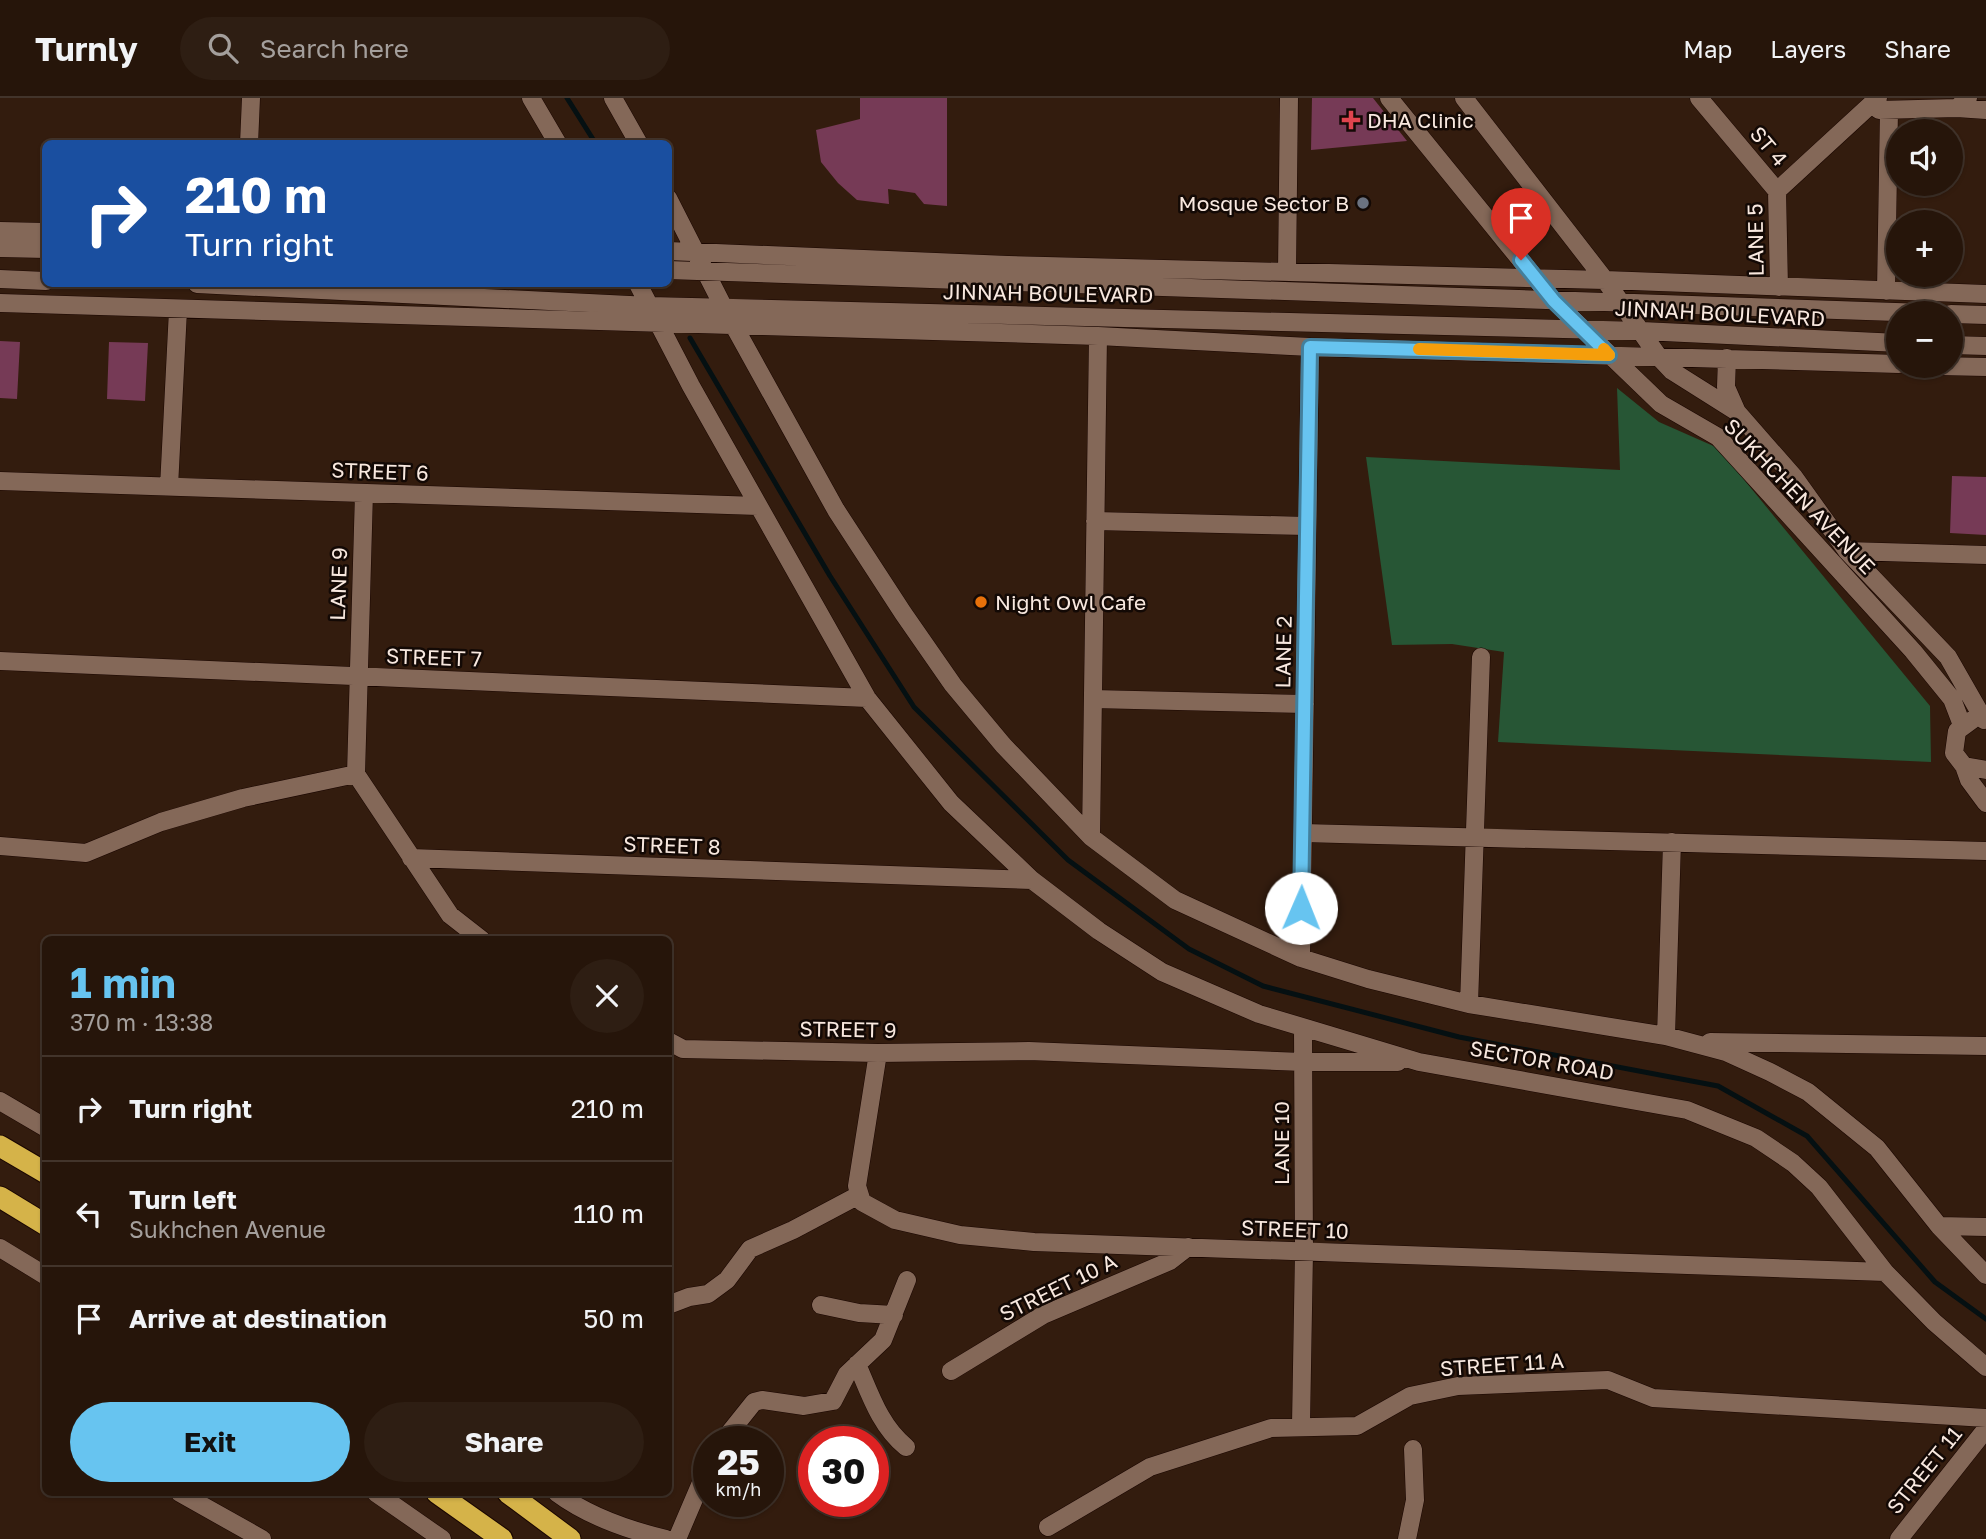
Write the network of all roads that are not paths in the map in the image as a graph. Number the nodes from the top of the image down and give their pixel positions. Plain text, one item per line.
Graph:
1 (251, 98) edge
2 (531, 98) edge
3 (613, 98) edge
4 (1289, 98) edge
5 (1389, 98) edge
6 (1464, 98) edge
7 (1699, 98) edge
8 (1952, 103) edge
9 (1877, 106) edge
10 (1986, 110) edge
11 (249, 140) edge
12 (556, 140) edge
13 (637, 140) edge
14 (1777, 191) junction
15 (672, 206) edge
16 (0, 231) edge
17 (42, 240) edge
18 (42, 240) edge
19 (0, 248) edge
20 (672, 251) edge
21 (695, 252) junction
22 (672, 270) edge
23 (705, 271) junction
24 (1287, 272) junction
25 (1376, 274) junction
26 (0, 279) edge
27 (42, 280) edge
28 (1537, 280) junction
29 (1605, 280) junction
30 (42, 287) edge
31 (243, 287) edge
32 (640, 287) edge
33 (1779, 287) junction
34 (1886, 291) junction
35 (1986, 294) edge
36 (1376, 295) junction
37 (1554, 301) junction
38 (0, 303) edge
39 (1620, 303) junction
40 (40, 305) junction
41 (724, 308) junction
42 (178, 310) junction
43 (1886, 312) edge
44 (654, 314) junction
45 (1963, 314) edge
46 (1986, 315) edge
47 (734, 325) junction
48 (1377, 325) junction
49 (1587, 330) junction
50 (1642, 331) junction
51 (1098, 336) junction
52 (1886, 342) edge
53 (1963, 345) edge
54 (1986, 346) edge
55 (1310, 347) junction
56 (1373, 347) junction
57 (1609, 355) junction
58 (1658, 356) junction
59 (1727, 358) junction
60 (1886, 364) edge
61 (1963, 367) edge
62 (1986, 368) edge
63 (1737, 412) junction
64 (0, 481) edge
65 (169, 487) junction
66 (364, 493) junction
67 (758, 506) junction
68 (1095, 521) junction
69 (1307, 526) junction
70 (1847, 551) junction
71 (1986, 555) edge
72 (1481, 657) dead end
73 (0, 661) edge
74 (358, 676) junction
75 (867, 698) junction
76 (1093, 699) junction
77 (1305, 704) junction
78 (1985, 720) edge
79 (1962, 725) junction
80 (1964, 766) junction
81 (1986, 770) edge
82 (356, 774) junction
83 (1986, 803) edge
84 (1303, 833) junction
85 (1091, 837) junction
86 (1474, 837) junction
87 (1672, 842) junction
88 (0, 846) edge
89 (1986, 851) edge
90 (411, 858) junction
91 (1032, 880) junction
92 (477, 936) edge
93 (1301, 958) junction
94 (1469, 1004) junction
95 (1303, 1029) junction
96 (1666, 1036) junction
97 (1689, 1042) junction
98 (672, 1043) edge
99 (1986, 1046) edge
100 (878, 1053) junction
101 (1303, 1062) junction
102 (1419, 1062) junction
103 (0, 1101) edge
104 (42, 1126) edge
105 (0, 1146) edge
106 (42, 1171) edge
107 (859, 1195) junction
108 (0, 1197) edge
109 (42, 1223) edge
110 (1939, 1226) junction
111 (1986, 1227) edge
112 (1188, 1247) junction
113 (0, 1248) edge
114 (1304, 1252) junction
115 (1885, 1272) junction
116 (42, 1274) edge
117 (1986, 1275) edge
118 (907, 1280) dead end
119 (672, 1304) edge
120 (821, 1305) dead end
121 (894, 1315) junction
122 (857, 1364) junction
123 (1986, 1367) edge
124 (951, 1371) dead end
125 (1986, 1419) edge
126 (1301, 1425) junction
127 (732, 1426) edge
128 (1986, 1429) edge
129 (906, 1447) dead end
130 (1413, 1449) dead end
131 (185, 1496) edge
132 (380, 1496) edge
133 (441, 1496) edge
134 (512, 1496) edge
135 (561, 1496) edge
136 (693, 1502) edge
137 (1048, 1527) dead end
138 (262, 1539) edge
139 (442, 1539) edge
140 (502, 1539) edge
141 (570, 1539) edge
142 (666, 1539) edge
143 (677, 1539) edge
144 (1407, 1539) edge
145 (1899, 1539) edge

1 - 11 street
2 - 12 street
3 - 13 street
4 - 24 street
5 - 28 street, SUKHCHEN AVENUE
6 - 29 street, SUKHCHEN AVENUE
7 - 14 street, ST 4
8 - 9 street
8 - 10 street
9 - 14 street
9 - 34 street
14 - 33 street, LANE 5
15 - 21 street
16 - 17 street
18 - 19 street
20 - 21 street
21 - 23 street
21 - 24 street
22 - 23 street, JINNAH BOULEVARD
23 - 36 street, JINNAH BOULEVARD
23 - 41 street
24 - 25 street
25 - 28 street
25 - 36 street
26 - 27 street
28 - 29 street
28 - 37 street, SUKHCHEN AVENUE
29 - 33 street
29 - 39 street, SUKHCHEN AVENUE
30 - 40 street
31 - 44 street, JINNAH BOULEVARD
32 - 44 street, SECTOR ROAD
33 - 34 street
34 - 35 street
36 - 37 street, JINNAH BOULEVARD
37 - 39 street, JINNAH BOULEVARD
37 - 49 street, SUKHCHEN AVENUE
38 - 40 street
39 - 43 street, JINNAH BOULEVARD
39 - 50 street, SUKHCHEN AVENUE
40 - 42 street
41 - 44 street, JINNAH BOULEVARD
41 - 47 street
41 - 48 street, JINNAH BOULEVARD
42 - 44 street
42 - 65 street
44 - 47 street
44 - 67 street, SECTOR ROAD
45 - 46 street
47 - 51 street
47 - 85 street
48 - 49 street, JINNAH BOULEVARD
48 - 56 street
49 - 50 street, JINNAH BOULEVARD
49 - 57 street, SUKHCHEN AVENUE
50 - 52 street, JINNAH BOULEVARD
50 - 58 street, SUKHCHEN AVENUE
51 - 55 street
51 - 68 street
53 - 54 street
55 - 56 street
55 - 69 street, LANE 2
56 - 57 street
57 - 58 street
57 - 79 street, SUKHCHEN AVENUE
58 - 59 street
58 - 63 street, SUKHCHEN AVENUE
59 - 60 street
59 - 63 street
61 - 62 street
63 - 70 street, SUKHCHEN AVENUE
64 - 65 street, STREET 6
65 - 66 street, STREET 6
66 - 67 street, STREET 6
66 - 74 street, LANE 9
67 - 75 street, SECTOR ROAD
68 - 69 street
68 - 76 street
69 - 77 street, LANE 2
70 - 71 street
70 - 78 street, SUKHCHEN AVENUE
72 - 86 street
73 - 74 street, STREET 7
74 - 75 street, STREET 7
74 - 82 street
75 - 91 street, SECTOR ROAD
76 - 77 street
76 - 85 street
77 - 84 street, LANE 2
78 - 79 street, SUKHCHEN AVENUE
79 - 80 street
80 - 81 street
80 - 83 street
82 - 88 street
82 - 90 street
84 - 86 street
84 - 93 street, LANE 2
85 - 93 street
86 - 87 street
86 - 94 street
87 - 89 street
87 - 96 street
90 - 91 street, STREET 8
90 - 92 street
91 - 95 street, SECTOR ROAD
93 - 94 street
94 - 96 street
95 - 101 street, LANE 10
95 - 102 street, SECTOR ROAD
96 - 97 street
97 - 99 street
97 - 110 street
98 - 100 street, STREET 9
100 - 101 street, STREET 9
100 - 107 street
101 - 102 street, STREET 9
101 - 114 street, LANE 10
102 - 115 street, SECTOR ROAD
103 - 104 street
105 - 106 highway
107 - 112 street, STREET 10
107 - 119 street
108 - 109 highway
110 - 111 street
110 - 117 street
112 - 114 street, STREET 10
112 - 124 street, STREET 10 A
113 - 116 street
114 - 115 street, STREET 10
114 - 126 street, LANE 10
115 - 123 street, SECTOR ROAD
118 - 121 street
120 - 121 street
121 - 122 street
122 - 127 street
122 - 129 street
125 - 126 street, STREET 11 A
126 - 137 street, STREET 11 A
128 - 145 street, STREET 11
130 - 144 street
131 - 138 street
132 - 139 street
133 - 140 highway
134 - 141 highway
135 - 142 street
136 - 143 street

